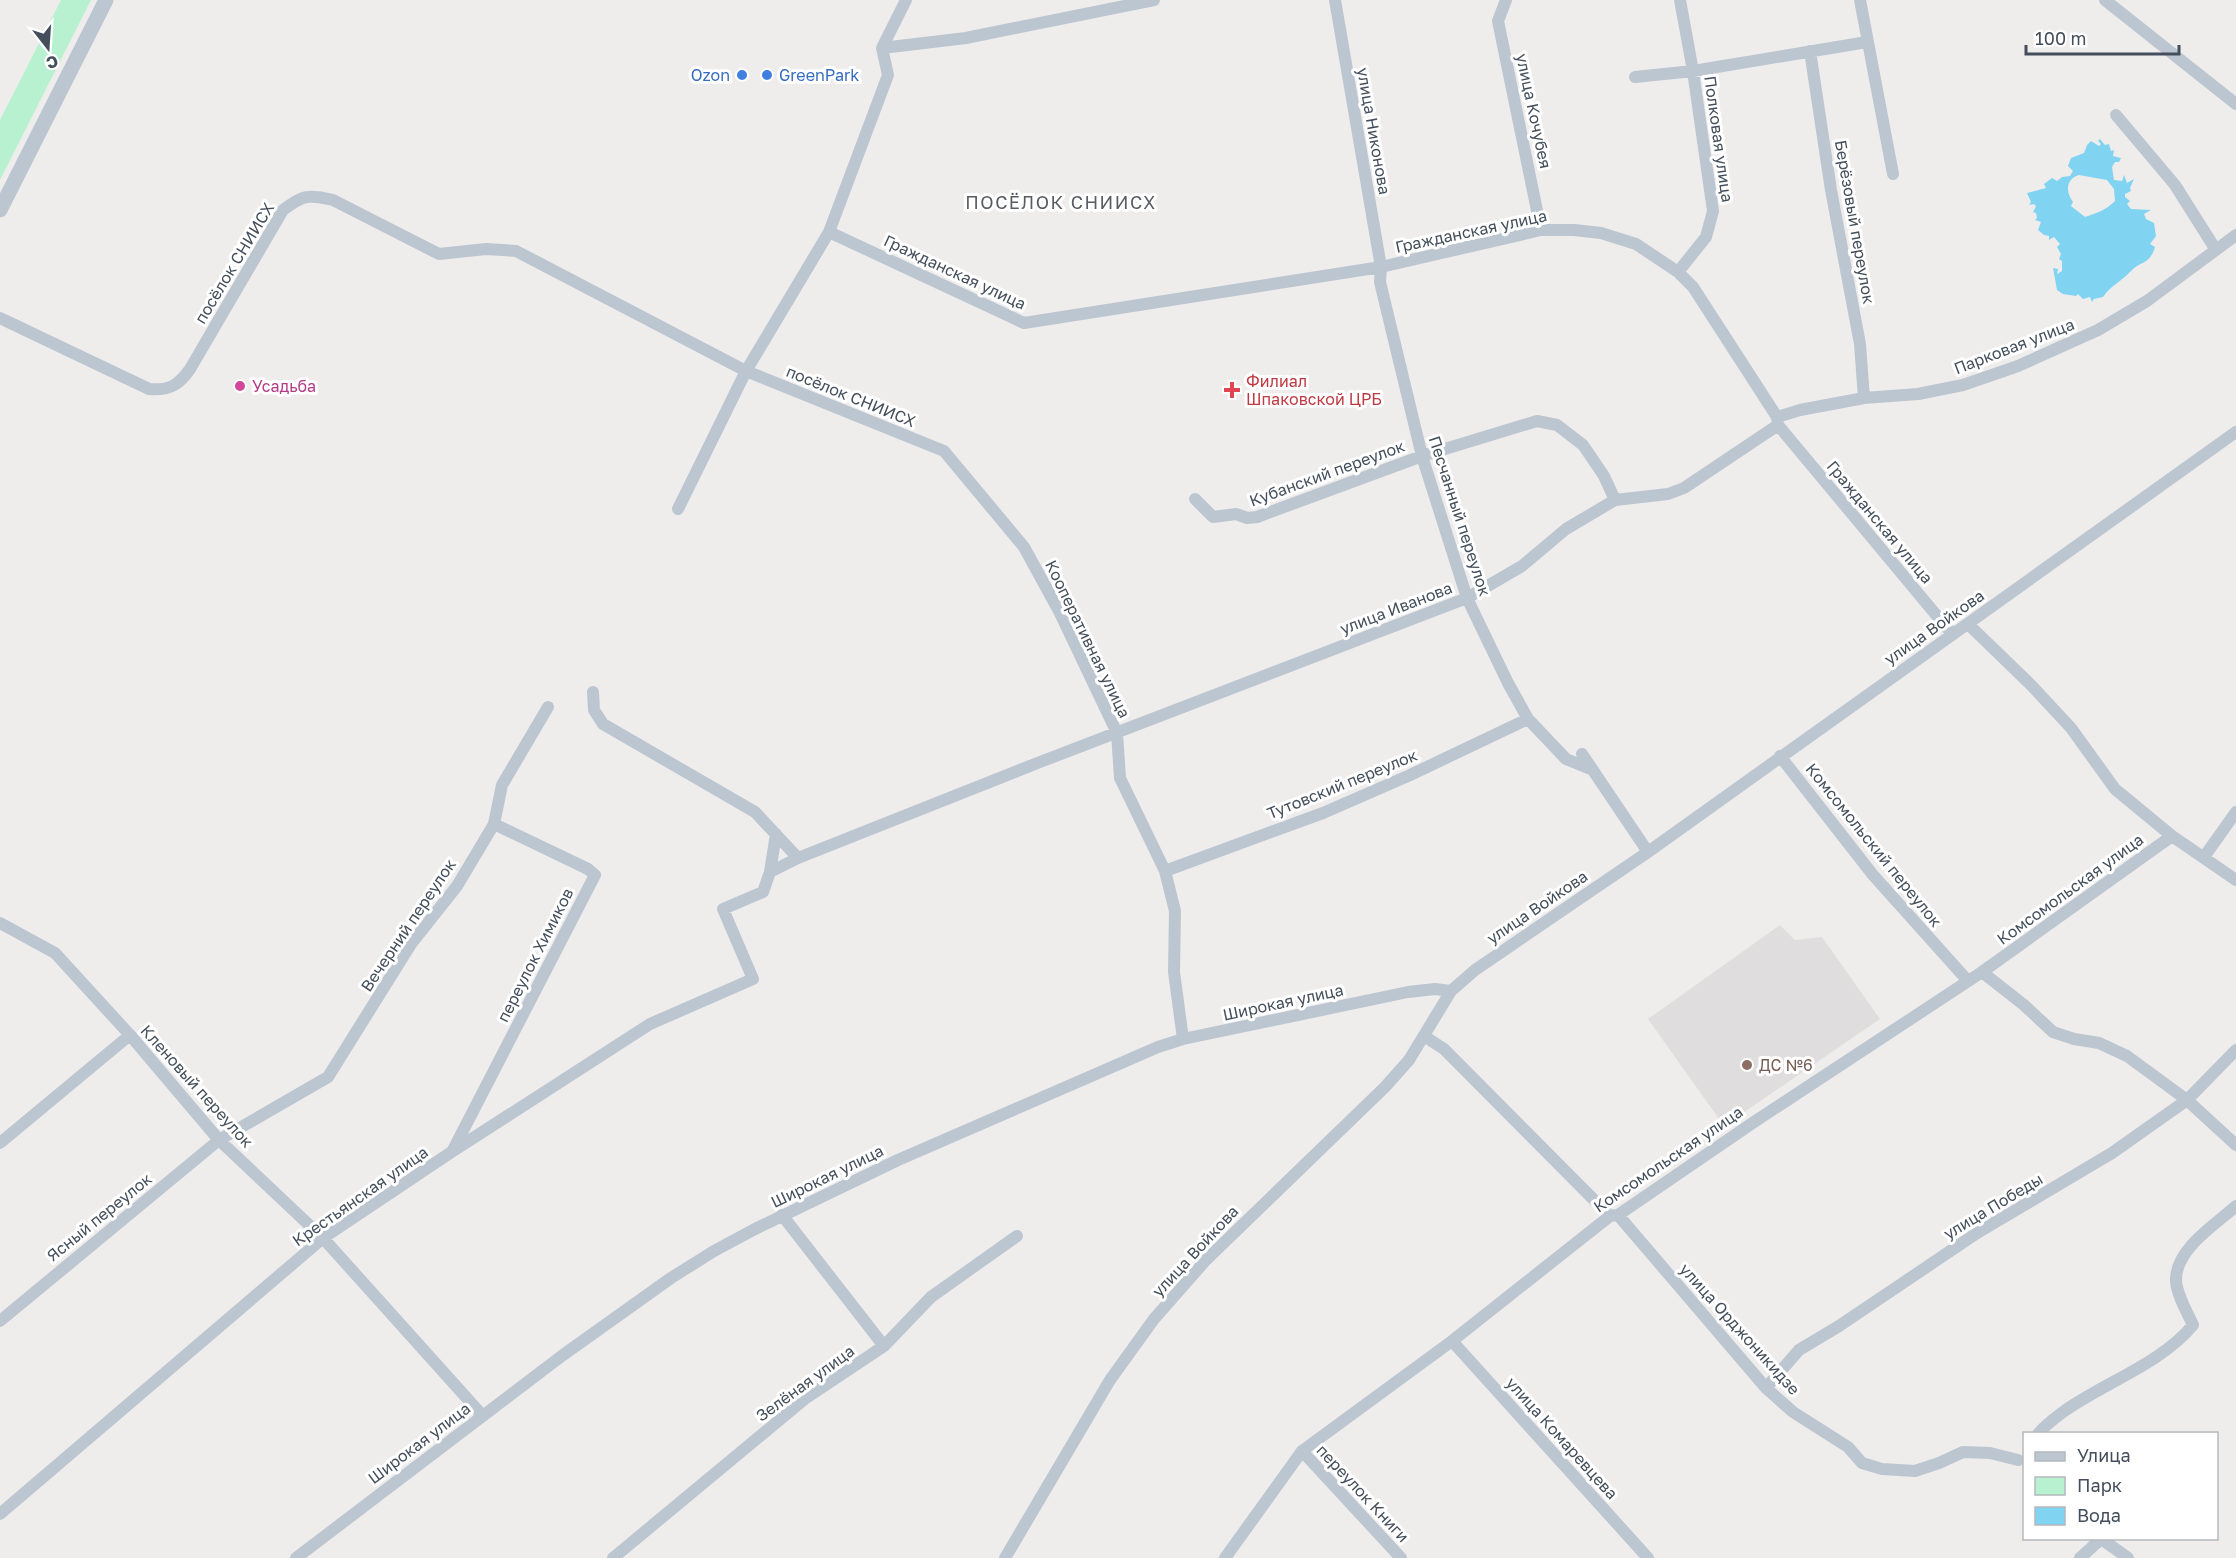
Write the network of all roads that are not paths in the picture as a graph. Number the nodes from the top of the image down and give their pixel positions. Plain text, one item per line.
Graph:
1 (106, 0) edge
2 (906, 0) edge
3 (1154, 0) edge
4 (1335, 0) edge
5 (1506, 0) edge
6 (1680, 0) edge
7 (1860, 0) edge
8 (2104, 0) edge
9 (1867, 42) junction
10 (882, 48) junction
11 (1810, 51) junction
12 (1693, 71) junction
13 (1635, 77) dead end
14 (2236, 104) edge
15 (2116, 115) dead end
16 (1893, 174) dead end
17 (0, 210) edge
18 (1541, 230) junction
19 (829, 232) junction
20 (2236, 235) edge
21 (2216, 250) junction
22 (1381, 267) junction
23 (1678, 272) junction
24 (0, 318) edge
25 (746, 371) junction
26 (1864, 398) junction
27 (1777, 421) junction
28 (2236, 432) edge
29 (944, 451) joint
30 (1422, 456) junction
31 (1195, 498) dead end
32 (1614, 500) junction
33 (678, 509) dead end
34 (1467, 598) junction
35 (1968, 624) junction
36 (1952, 634) junction
37 (594, 692) dead end
38 (548, 707) dead end
39 (1528, 719) junction
40 (1117, 733) junction
41 (1582, 754) dead end
42 (1780, 756) junction
43 (1593, 770) junction
44 (2236, 812) edge
45 (494, 824) junction
46 (776, 834) junction
47 (2172, 836) junction
48 (1647, 852) junction
49 (2204, 857) junction
50 (798, 858) junction
51 (1165, 871) junction
52 (770, 872) junction
53 (2236, 880) edge
54 (0, 923) edge
55 (1982, 972) junction
56 (1968, 981) junction
57 (1451, 991) junction
58 (130, 1035) junction
59 (1424, 1036) junction
60 (1183, 1039) junction
61 (2236, 1050) edge
62 (2187, 1100) junction
63 (219, 1140) junction
64 (0, 1143) edge
65 (2236, 1145) edge
66 (453, 1151) junction
67 (2236, 1206) edge
68 (782, 1215) junction
69 (1614, 1216) junction
70 (1017, 1236) dead end
71 (324, 1238) junction
72 (0, 1320) edge
73 (1452, 1341) junction
74 (884, 1346) junction
75 (1766, 1388) junction
76 (482, 1415) junction
77 (2040, 1432) edge
78 (1302, 1451) junction
79 (2022, 1459) edge
80 (0, 1514) edge
81 (2100, 1540) edge
82 (2102, 1540) edge
83 (296, 1558) edge
84 (613, 1558) edge
85 (1005, 1558) edge
86 (1225, 1558) edge
87 (1401, 1558) edge
88 (1648, 1558) edge
89 (2080, 1558) edge
90 (2128, 1558) edge

1 - 17 street
2 - 10 street
3 - 10 street
4 - 22 street, улица Никонова
5 - 18 street, улица Кочубея
6 - 12 street, Полковая улица
7 - 9 street
8 - 14 street
9 - 11 street
9 - 16 street
10 - 19 street
11 - 12 street
11 - 26 street, Берёзовый переулок
12 - 13 street
12 - 23 street, Полковая улица
15 - 21 street
18 - 22 street, Гражданская улица
18 - 23 street, Гражданская улица
19 - 22 street, Гражданская улица
19 - 25 street
20 - 21 street, Парковая улица
21 - 26 street, Парковая улица
22 - 30 street, Песчанный переулок
23 - 27 street, Гражданская улица
24 - 25 street, посёлок СНИИСХ
25 - 29 street, посёлок СНИИСХ
25 - 33 street
26 - 27 street, Парковая улица
27 - 32 street, улица Иванова
27 - 36 street, Гражданская улица
28 - 35 street, улица Войкова
29 - 40 street, Кооперативная улица
30 - 31 street, Кубанский переулок
30 - 32 street, Кубанский переулок
30 - 34 street, Песчанный переулок
32 - 34 street, улица Иванова
34 - 39 street, Песчанный переулок
34 - 40 street, улица Иванова
35 - 36 street, улица Войкова
35 - 47 street
36 - 42 street, улица Войкова
37 - 46 street
38 - 45 street, Вечерний переулок
39 - 43 street, Песчанный переулок
39 - 51 street, Тутовский переулок
40 - 50 street, улица Иванова
40 - 51 street, Кооперативная улица
41 - 43 street
42 - 48 street, улица Войкова
42 - 56 street, Комсомольский переулок
43 - 48 street
44 - 49 street
45 - 63 street, Вечерний переулок
45 - 66 street, переулок Химиков
46 - 50 street
46 - 52 street
47 - 49 street
47 - 55 street, Комсомольская улица
48 - 57 street, улица Войкова
49 - 53 street
50 - 52 street, улица Иванова
51 - 60 street, Кооперативная улица
52 - 66 street, Крестьянская улица
54 - 58 street, Кленовый переулок
55 - 56 street, Комсомольская улица
55 - 62 street
56 - 69 street, Комсомольская улица
57 - 59 street, улица Войкова
57 - 60 street, Широкая улица
58 - 63 street, Кленовый переулок
58 - 64 street
59 - 69 street, улица Орджоникидзе
59 - 85 street, улица Войкова
60 - 68 street, Широкая улица
61 - 62 street, улица Победы
62 - 65 street
62 - 75 street, улица Победы
63 - 71 street, Кленовый переулок
63 - 72 street, Ясный переулок
66 - 71 street, Крестьянская улица
67 - 77 street
68 - 74 street
68 - 76 street, Широкая улица
69 - 73 street, Комсомольская улица
69 - 75 street, улица Орджоникидзе
70 - 74 street, Зелёная улица
71 - 76 street, Кленовый переулок
71 - 80 street, Крестьянская улица
73 - 78 street, Комсомольская улица
73 - 88 street, улица Комаревцева
74 - 84 street, Зелёная улица
75 - 79 street, улица Орджоникидзе
76 - 83 street, Широкая улица
78 - 86 street, Комсомольская улица
78 - 87 street, переулок Книги
81 - 89 street
82 - 90 street

